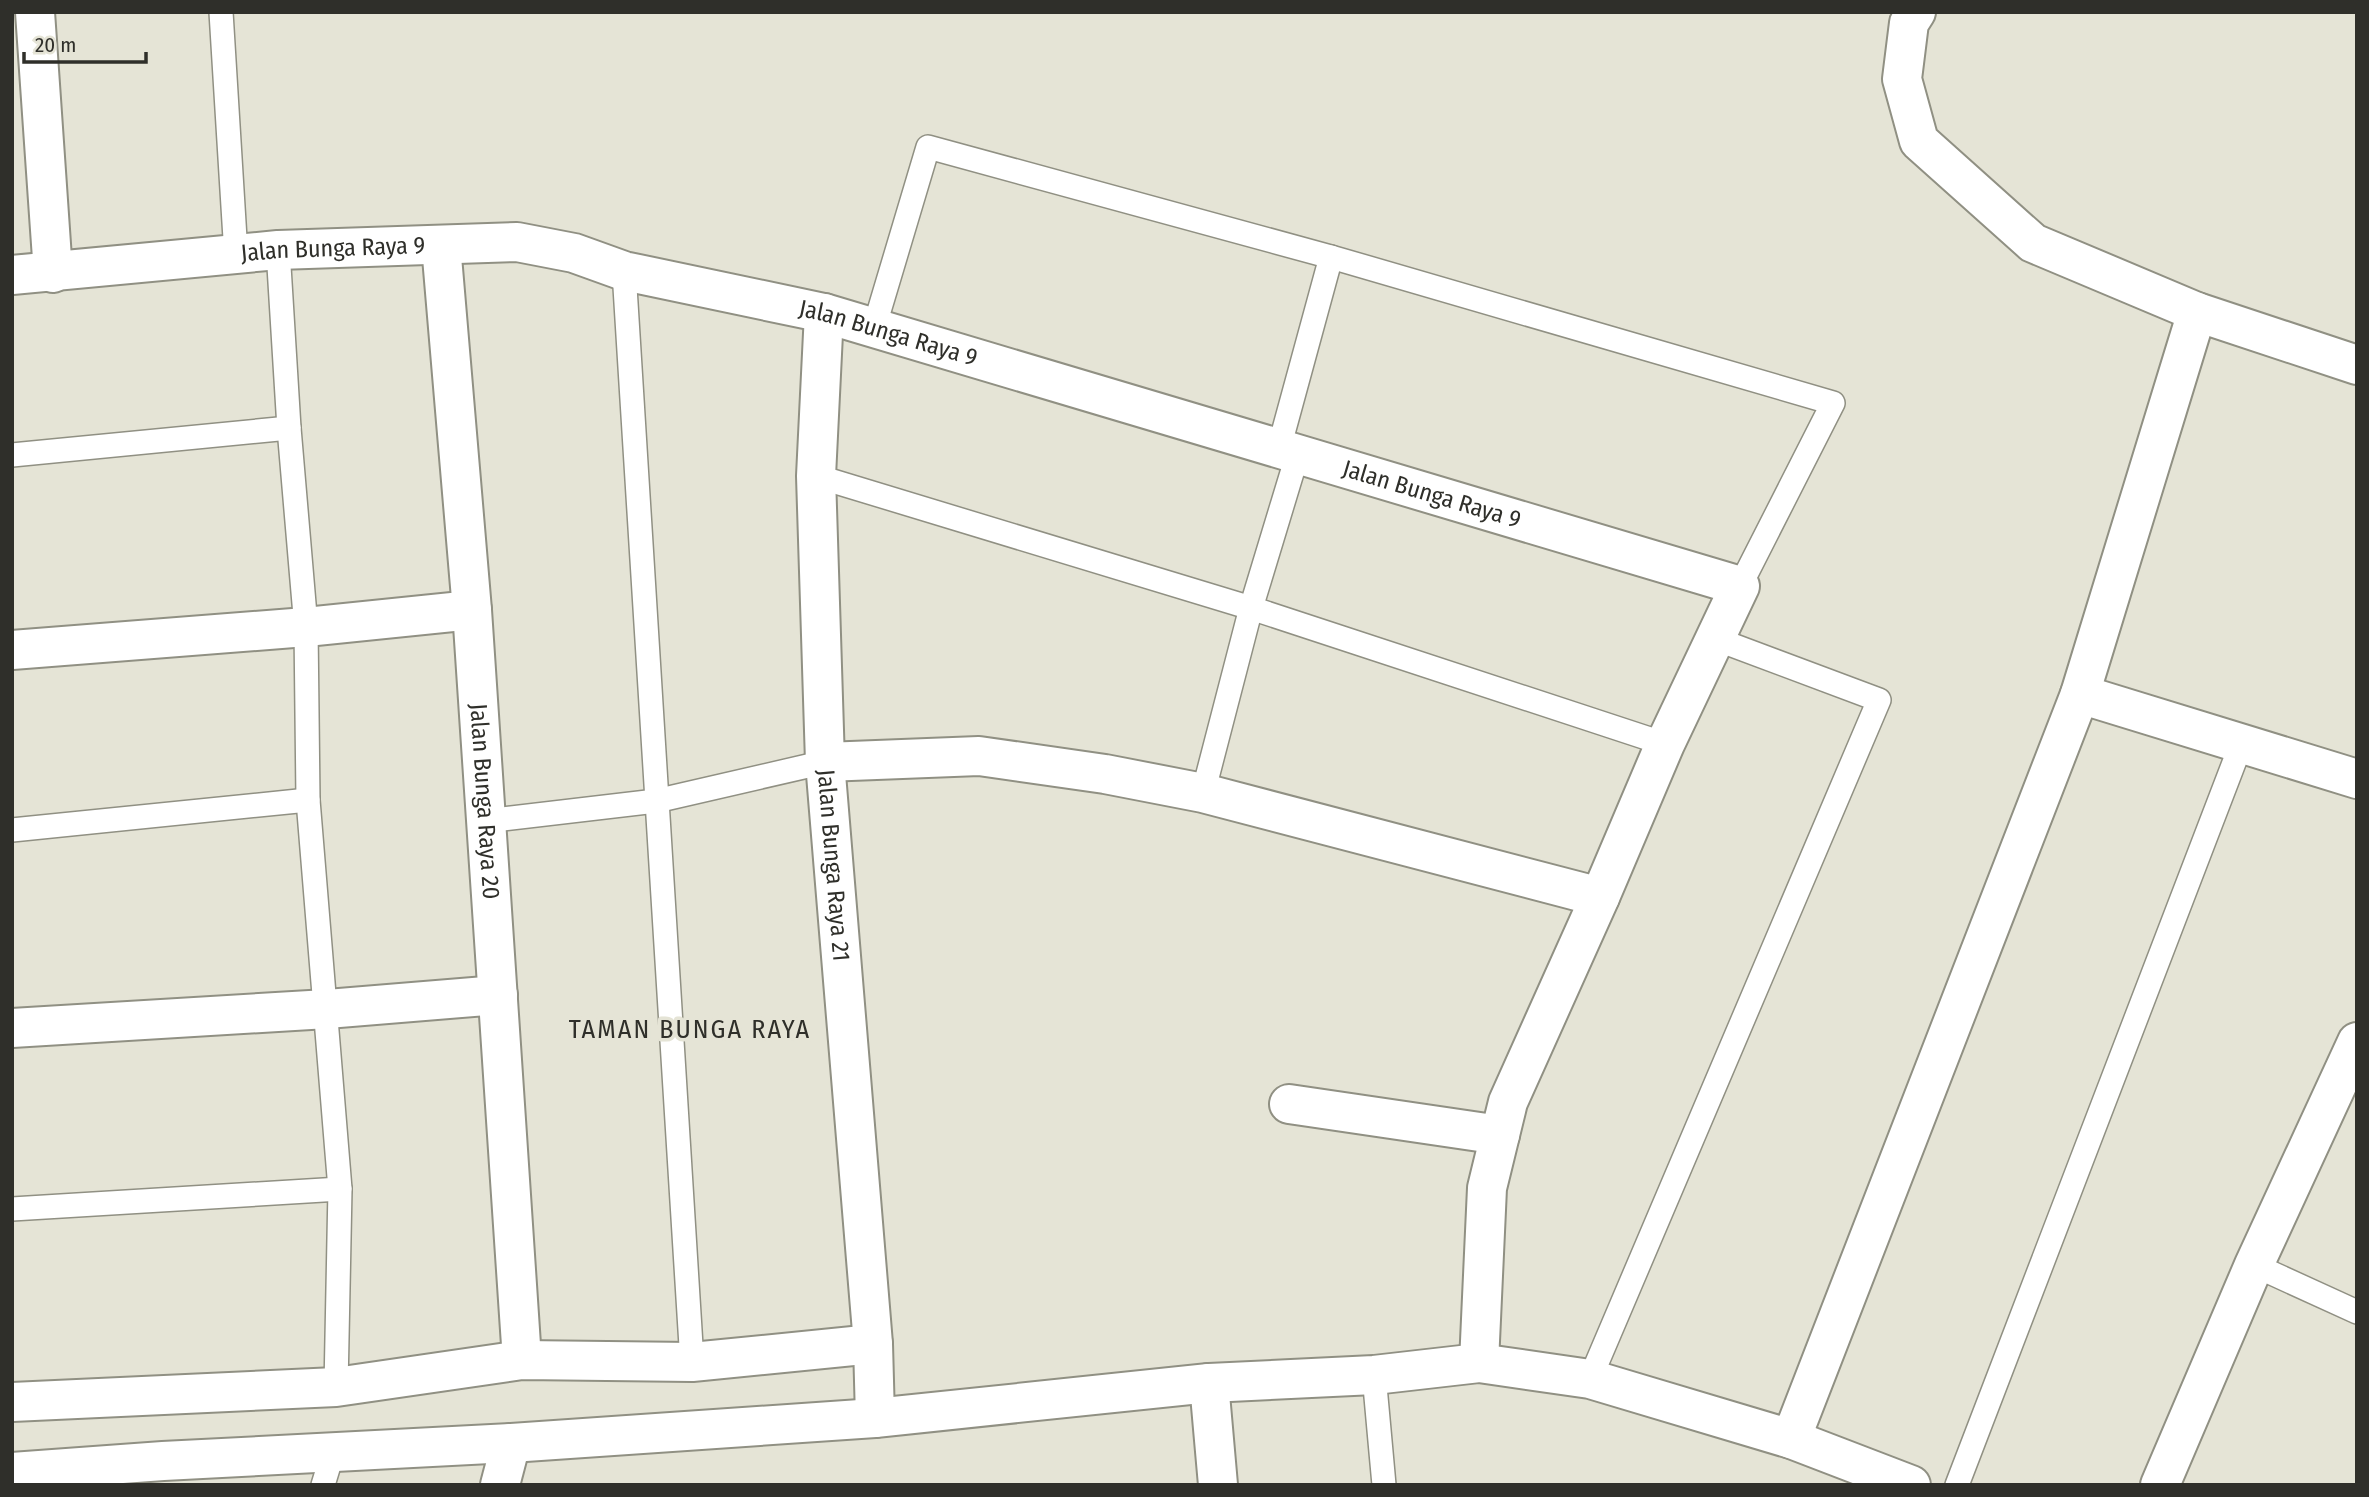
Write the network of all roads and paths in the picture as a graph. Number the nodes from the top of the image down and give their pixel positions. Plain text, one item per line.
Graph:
1 (35, 12) edge
2 (221, 12) edge
3 (1916, 12) edge
4 (441, 245) junction
5 (278, 250) junction
6 (236, 255) junction
7 (1331, 257) junction
8 (624, 271) junction
9 (53, 273) junction
10 (12, 275) edge
11 (2197, 312) junction
12 (824, 313) junction
13 (874, 328) junction
14 (2357, 365) edge
15 (289, 428) junction
16 (1289, 451) junction
17 (12, 455) edge
18 (816, 476) junction
19 (1740, 586) junction
20 (1251, 608) junction
21 (472, 610) junction
22 (306, 627) junction
23 (1716, 639) junction
24 (12, 650) edge
25 (2080, 694) junction
26 (2242, 742) junction
27 (1665, 744) junction
28 (825, 762) junction
29 (2357, 779) edge
30 (1203, 793) junction
31 (309, 800) junction
32 (656, 801) junction
33 (485, 821) junction
34 (12, 830) edge
35 (1600, 897) junction
36 (498, 995) junction
37 (327, 1009) junction
38 (12, 1028) edge
39 (2357, 1042) edge
40 (1289, 1104) dead end
41 (1500, 1135) junction
42 (340, 1189) junction
43 (12, 1209) edge
44 (2254, 1265) junction
45 (2357, 1312) edge
46 (873, 1345) junction
47 (522, 1360) junction
48 (692, 1362) junction
49 (1479, 1363) junction
50 (1374, 1374) junction
51 (1590, 1379) junction
52 (1209, 1383) junction
53 (336, 1387) junction
54 (12, 1402) edge
55 (875, 1418) junction
56 (1791, 1439) junction
57 (511, 1443) junction
58 (328, 1468) edge
59 (12, 1472) edge
60 (160, 1473) edge
61 (500, 1485) edge
62 (1218, 1485) edge
63 (1384, 1485) edge
64 (1911, 1485) edge
65 (1957, 1485) edge
66 (2160, 1485) edge

1 - 9 street
2 - 6 lane
3 - 11 street
4 - 5 street, Jalan Bunga Raya 9
4 - 8 street, Jalan Bunga Raya 9
4 - 21 street, Jalan Bunga Raya 20
5 - 6 street, Jalan Bunga Raya 9
5 - 15 lane
6 - 9 street, Jalan Bunga Raya 9
7 - 13 lane
7 - 16 lane
7 - 19 lane
8 - 12 street, Jalan Bunga Raya 9
8 - 32 lane
9 - 10 street, Jalan Bunga Raya 9
11 - 14 street
11 - 25 street
12 - 13 street, Jalan Bunga Raya 9
12 - 18 street, Jalan Bunga Raya 21
13 - 16 street, Jalan Bunga Raya 9
15 - 17 lane
15 - 22 lane
16 - 19 street, Jalan Bunga Raya 9
16 - 20 lane
18 - 20 lane
18 - 28 street, Jalan Bunga Raya 21
19 - 23 street
20 - 27 lane
20 - 30 lane
21 - 22 street
21 - 33 street, Jalan Bunga Raya 20
22 - 24 street
22 - 31 lane
23 - 27 street
23 - 51 lane
25 - 26 street
25 - 56 street
26 - 29 street
26 - 65 lane
27 - 35 street
28 - 30 street
28 - 32 lane
28 - 46 street, Jalan Bunga Raya 21
30 - 35 street
31 - 34 lane
31 - 37 lane
32 - 33 lane
32 - 48 lane
33 - 36 street, Jalan Bunga Raya 20
35 - 41 street
36 - 37 street
36 - 47 street, Jalan Bunga Raya 20
37 - 38 street
37 - 42 lane
39 - 44 street
40 - 41 street
41 - 49 street
42 - 43 lane
42 - 53 lane
44 - 45 lane
44 - 66 street
46 - 48 street
46 - 55 street, Jalan Bunga Raya 21
47 - 48 street
47 - 53 street
49 - 50 street
49 - 51 street
50 - 52 street
50 - 63 lane
51 - 56 street
52 - 55 street
52 - 62 street
53 - 54 street
55 - 57 street
56 - 64 street
57 - 58 street
57 - 61 street
58 - 60 street
59 - 60 street

